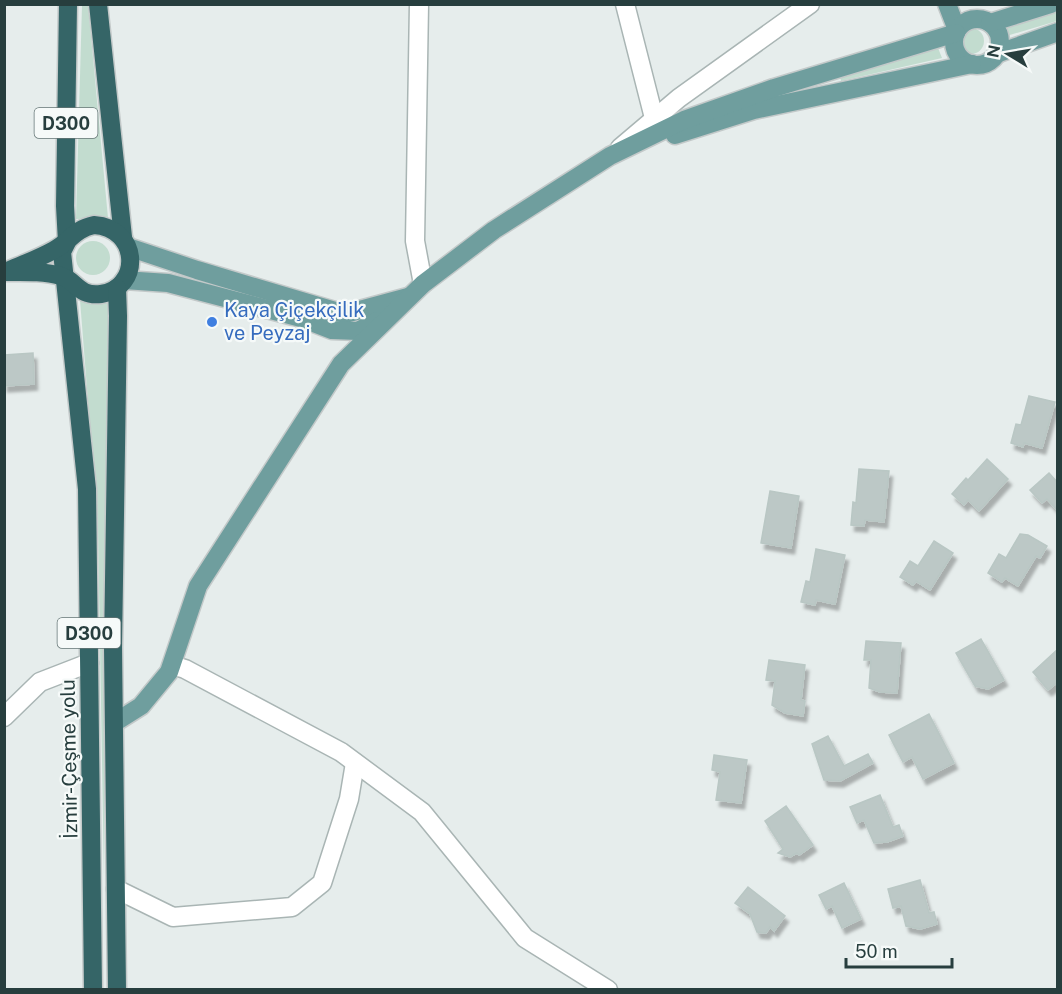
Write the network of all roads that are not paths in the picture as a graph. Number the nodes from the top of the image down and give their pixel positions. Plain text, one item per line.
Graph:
1 (68, 4) edge
2 (98, 4) edge
3 (419, 4) edge
4 (625, 4) edge
5 (810, 4) edge
6 (947, 4) edge
7 (1051, 4) edge
8 (982, 16) edge
9 (956, 32) junction
10 (1058, 32) edge
11 (996, 54) junction
12 (972, 64) junction
13 (654, 118) junction
14 (610, 156) junction
15 (67, 242) junction
16 (125, 242) junction
17 (5, 272) edge
18 (64, 277) junction
19 (120, 284) junction
20 (416, 290) junction
21 (89, 663) junction
22 (172, 665) junction
23 (4, 717) edge
24 (114, 723) junction
25 (356, 763) junction
26 (116, 889) junction
27 (93, 990) edge
28 (117, 990) edge
29 (608, 990) edge

1 - 15 highway, D300
2 - 16 highway, D300
3 - 20 street
4 - 13 street
5 - 13 street
6 - 9 main road
7 - 8 main road
8 - 9 main road
8 - 11 main road
9 - 12 main road
9 - 14 main road
10 - 11 main road
11 - 12 main road
12 - 14 main road
13 - 14 street
14 - 20 main road
15 - 16 highway
15 - 17 highway
15 - 18 highway, D300
16 - 19 highway, D300
16 - 20 main road
17 - 18 highway
18 - 19 highway
18 - 21 highway, İzmir-Çeşme yolu / D300
19 - 20 main road
19 - 24 highway, D300
20 - 22 main road
21 - 23 street
21 - 27 highway, İzmir-Çeşme yolu / D300
22 - 24 main road
22 - 25 street
24 - 26 highway, D300
25 - 26 street
25 - 29 street
26 - 28 highway, D300

